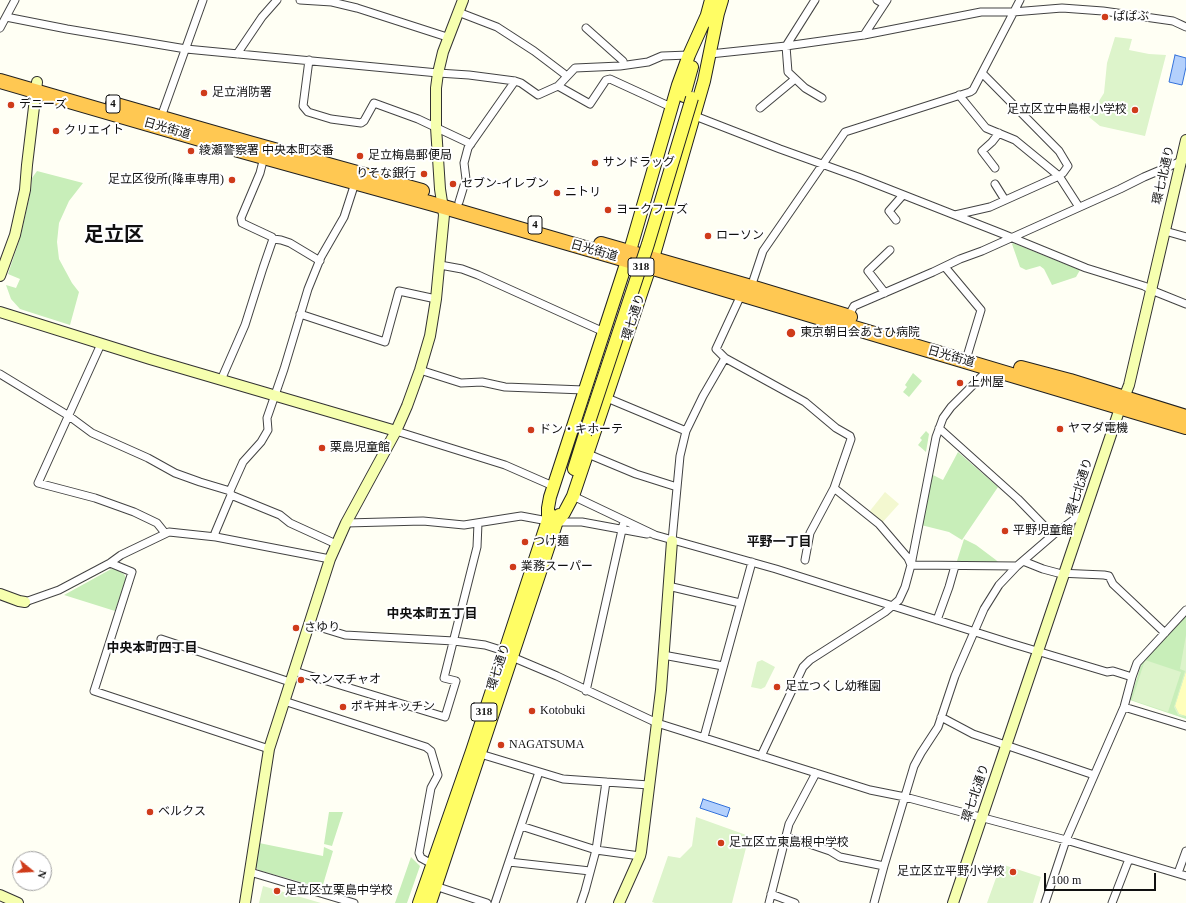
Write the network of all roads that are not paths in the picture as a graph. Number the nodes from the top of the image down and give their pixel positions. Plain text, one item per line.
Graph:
1 (15, 0) edge
2 (203, 0) edge
3 (277, 0) edge
4 (300, 0) edge
5 (463, 0) edge
6 (711, 0) edge
7 (722, 0) edge
8 (815, 0) edge
9 (877, 0) edge
10 (1020, 0) edge
11 (886, 2) edge
12 (458, 12) junction
13 (1013, 12) junction
14 (712, 14) junction
15 (6, 16) junction
16 (1186, 27) edge
17 (0, 28) edge
18 (586, 28) dead end
19 (864, 35) junction
20 (447, 37) junction
21 (786, 46) junction
22 (186, 48) junction
23 (237, 54) junction
24 (710, 54) junction
25 (689, 55) junction
26 (309, 60) junction
27 (623, 61) dead end
28 (0, 71) edge
29 (438, 73) junction
30 (982, 74) junction
31 (567, 76) junction
32 (795, 79) junction
33 (0, 81) edge
34 (515, 81) junction
35 (558, 86) junction
36 (37, 87) junction
37 (959, 95) junction
38 (822, 98) dead end
39 (671, 107) junction
40 (760, 108) dead end
41 (695, 116) junction
42 (161, 117) junction
43 (436, 127) junction
44 (999, 133) junction
45 (1186, 140) edge
46 (471, 144) junction
47 (264, 158) junction
48 (1184, 160) edge
49 (823, 165) junction
50 (994, 168) dead end
51 (1059, 176) junction
52 (355, 183) junction
53 (996, 184) dead end
54 (903, 195) junction
55 (1005, 200) junction
56 (442, 202) junction
57 (460, 202) junction
58 (1079, 208) junction
59 (955, 215) junction
60 (896, 220) dead end
61 (1164, 231) junction
62 (1010, 237) junction
63 (1186, 237) edge
64 (273, 239) junction
65 (890, 250) dead end
66 (629, 256) junction
67 (320, 261) junction
68 (652, 263) junction
69 (440, 265) junction
70 (945, 267) junction
71 (0, 276) edge
72 (1151, 289) junction
73 (746, 291) junction
74 (885, 293) junction
75 (436, 299) junction
76 (1186, 304) edge
77 (0, 312) edge
78 (300, 314) junction
79 (848, 317) junction
80 (604, 332) junction
81 (101, 344) junction
82 (968, 353) junction
83 (726, 358) junction
84 (987, 367) junction
85 (420, 370) junction
86 (0, 374) edge
87 (221, 380) junction
88 (584, 390) junction
89 (275, 396) junction
90 (607, 398) junction
91 (1122, 403) junction
92 (1184, 413) edge
93 (69, 416) junction
94 (1186, 427) edge
95 (939, 428) junction
96 (396, 431) junction
97 (686, 431) junction
98 (588, 454) junction
99 (553, 486) junction
100 (677, 487) junction
101 (834, 488) junction
102 (231, 493) junction
103 (573, 496) junction
104 (1084, 516) junction
105 (552, 521) junction
106 (624, 521) junction
107 (346, 523) junction
108 (478, 523) junction
109 (622, 530) junction
110 (165, 533) junction
111 (655, 535) junction
112 (1053, 535) junction
113 (216, 537) junction
114 (672, 541) junction
115 (336, 544) junction
116 (330, 559) junction
117 (805, 560) dead end
118 (752, 562) junction
119 (110, 563) junction
120 (1020, 564) junction
121 (911, 565) junction
122 (955, 566) junction
123 (1065, 572) junction
124 (668, 586) junction
125 (0, 594) edge
126 (25, 602) joint
127 (740, 603) junction
128 (892, 606) junction
129 (1186, 610) edge
130 (937, 620) junction
131 (309, 624) junction
132 (974, 632) junction
133 (1165, 633) junction
134 (161, 639) dead end
135 (454, 641) junction
136 (1038, 652) junction
137 (508, 654) junction
138 (664, 655) junction
139 (723, 666) junction
140 (294, 671) junction
141 (1132, 677) junction
142 (290, 682) junction
143 (586, 690) junction
144 (284, 701) junction
145 (1124, 707) junction
146 (941, 717) junction
147 (657, 723) junction
148 (1186, 726) edge
149 (704, 737) junction
150 (1006, 746) junction
151 (269, 749) junction
152 (476, 752) junction
153 (762, 756) junction
154 (540, 772) junction
155 (816, 773) junction
156 (1094, 775) junction
157 (606, 782) junction
158 (649, 785) junction
159 (905, 797) junction
160 (982, 818) junction
161 (521, 826) junction
162 (786, 836) junction
163 (1066, 840) junction
164 (596, 850) junction
165 (1186, 851) edge
166 (640, 856) junction
167 (1129, 859) junction
168 (509, 862) junction
169 (432, 864) junction
170 (884, 866) junction
171 (590, 871) junction
172 (250, 872) junction
173 (1178, 873) junction
174 (1186, 876) edge
175 (435, 886) junction
176 (771, 894) junction
177 (4, 899) edge
178 (622, 902) edge
179 (18, 903) edge
180 (245, 903) edge
181 (354, 903) edge
182 (419, 903) edge
183 (430, 903) edge
184 (487, 903) edge
185 (495, 903) edge
186 (581, 903) edge
187 (769, 903) edge
188 (795, 903) edge
189 (874, 903) edge
190 (953, 903) edge
191 (1045, 903) edge
192 (1112, 903) edge

1 - 15 street
2 - 22 street
3 - 23 street
4 - 20 street
5 - 12 street
6 - 14 main road, 環七通り / 318
7 - 14 main road, 環七通り / 318
8 - 21 street
9 - 11 street
10 - 13 street
11 - 19 street
12 - 20 street
12 - 31 street
13 - 16 street
13 - 19 street
13 - 30 street
14 - 24 main road, 環七通り / 318
14 - 25 main road, 環七通り / 318
14 - 105 main road, 環七通り / 318
15 - 17 street
15 - 22 street
18 - 27 street
19 - 21 street
20 - 29 street
21 - 24 street
21 - 32 street
22 - 23 street
22 - 42 street
23 - 26 street
24 - 41 main road, 環七通り / 318
25 - 31 street
25 - 39 main road, 環七通り / 318
26 - 29 street
26 - 43 street
28 - 36 highway, 日光街道 / 4
29 - 34 street
29 - 43 street
30 - 37 street
30 - 51 street
31 - 35 street
32 - 38 street
32 - 40 street
33 - 36 highway, 日光街道 / 4
34 - 35 street
34 - 46 street
35 - 39 street
36 - 42 highway, 日光街道 / 4
36 - 47 highway, 日光街道 / 4
36 - 71 street
37 - 44 street
37 - 49 street
39 - 66 main road, 環七通り / 318
41 - 49 street
41 - 68 main road, 環七通り / 318
42 - 56 highway, 日光街道 / 4
43 - 46 street
43 - 56 street
44 - 50 street
44 - 51 street
45 - 48 street, 環七北通り
46 - 57 street
47 - 52 highway, 日光街道 / 4
47 - 64 street
48 - 58 street
48 - 61 street, 環七北通り
49 - 54 street
49 - 73 street
51 - 55 street
51 - 58 street
52 - 56 highway, 日光街道 / 4
52 - 67 street
53 - 55 street
54 - 59 street
54 - 60 street
55 - 59 street
56 - 57 highway, 日光街道 / 4
56 - 66 highway, 日光街道 / 4
56 - 69 street
57 - 66 highway, 日光街道 / 4
58 - 62 street
59 - 62 street
61 - 63 street
61 - 72 street, 環七北通り
62 - 70 street
62 - 72 street
64 - 67 street
64 - 87 street
65 - 74 street
66 - 68 highway, 日光街道 / 4
66 - 80 main road, 環七通り / 318
67 - 78 street
68 - 73 highway, 日光街道 / 4
68 - 90 main road, 環七通り / 318
69 - 75 street
69 - 80 street
70 - 74 street
70 - 82 street
72 - 76 street
72 - 91 street, 環七北通り
73 - 79 highway, 日光街道 / 4
73 - 83 street
73 - 84 highway, 日光街道 / 4
74 - 79 street
75 - 78 street
75 - 85 street
77 - 81 street
78 - 89 street
79 - 82 highway, 日光街道 / 4
80 - 88 main road, 環七通り / 318
81 - 87 street
81 - 93 street
82 - 91 highway, 日光街道 / 4
83 - 97 street
83 - 101 street
84 - 91 highway, 日光街道 / 4
84 - 95 street
85 - 88 street
85 - 96 street
86 - 93 street
87 - 89 street
88 - 99 main road, 環七通り / 318
89 - 96 street
89 - 102 street
90 - 97 street
90 - 98 main road, 環七通り / 318
91 - 92 highway, 日光街道 / 4
91 - 94 highway, 日光街道 / 4
91 - 104 street, 環七北通り
93 - 102 street
93 - 110 street
95 - 112 street
95 - 121 street
96 - 99 street
96 - 107 street
97 - 100 street
98 - 100 street
98 - 103 main road, 環七通り / 318
99 - 105 main road, 環七通り / 318
100 - 114 street
101 - 117 street
101 - 121 street
102 - 113 street
102 - 115 street
103 - 105 main road, 環七通り / 318
103 - 106 street
104 - 112 street
104 - 123 street, 環七北通り
105 - 108 street
105 - 109 street
105 - 137 main road, 環七通り / 318
106 - 109 street
106 - 111 street
107 - 108 street
107 - 115 street
108 - 135 street
109 - 111 street
109 - 143 street
110 - 113 street
110 - 119 street
111 - 114 street
112 - 120 street
113 - 116 street
114 - 118 street
114 - 124 street
115 - 116 street
116 - 131 street
118 - 127 street
118 - 128 street
119 - 126 street
119 - 151 street
120 - 122 street
120 - 123 street
120 - 132 street
121 - 122 street
121 - 128 street
122 - 130 street
123 - 133 street
123 - 136 street, 環七北通り
124 - 127 street
124 - 138 street
125 - 126 street
127 - 139 street
128 - 130 street
128 - 153 street
129 - 133 street
130 - 132 street
131 - 135 street
131 - 140 street
132 - 136 street
132 - 146 street
133 - 141 street
134 - 142 street
135 - 137 street
135 - 140 street
136 - 141 street
136 - 150 street, 環七北通り
137 - 143 street
137 - 152 main road, 環七通り / 318
138 - 139 street
138 - 147 street
139 - 149 street
140 - 142 street
141 - 145 street
142 - 144 street
143 - 147 street
144 - 151 street
144 - 169 street
145 - 148 street
145 - 156 street
146 - 150 street
146 - 159 street
147 - 149 street
147 - 158 street
149 - 153 street
150 - 156 street
150 - 160 street, 環七北通り
151 - 172 street
152 - 154 street
152 - 169 main road, 環七通り / 318
152 - 175 main road, 環七通り / 318
153 - 155 street
154 - 157 street
154 - 161 street
155 - 159 street
155 - 162 street
156 - 163 street
157 - 158 street
157 - 164 street
158 - 166 street
159 - 160 street
159 - 170 street
160 - 163 street
160 - 190 street, 環七北通り
161 - 164 street
161 - 168 street
162 - 170 street
162 - 176 street
163 - 167 street
163 - 191 street
164 - 166 street
164 - 171 street
165 - 173 street
166 - 178 street
167 - 173 street
167 - 192 street
168 - 171 street
168 - 185 street
169 - 182 main road, 環七通り / 318
170 - 189 street
171 - 186 street
172 - 180 street
172 - 181 street
173 - 174 street
175 - 183 main road, 環七通り / 318
175 - 184 street
176 - 187 street
176 - 188 street
177 - 179 street

